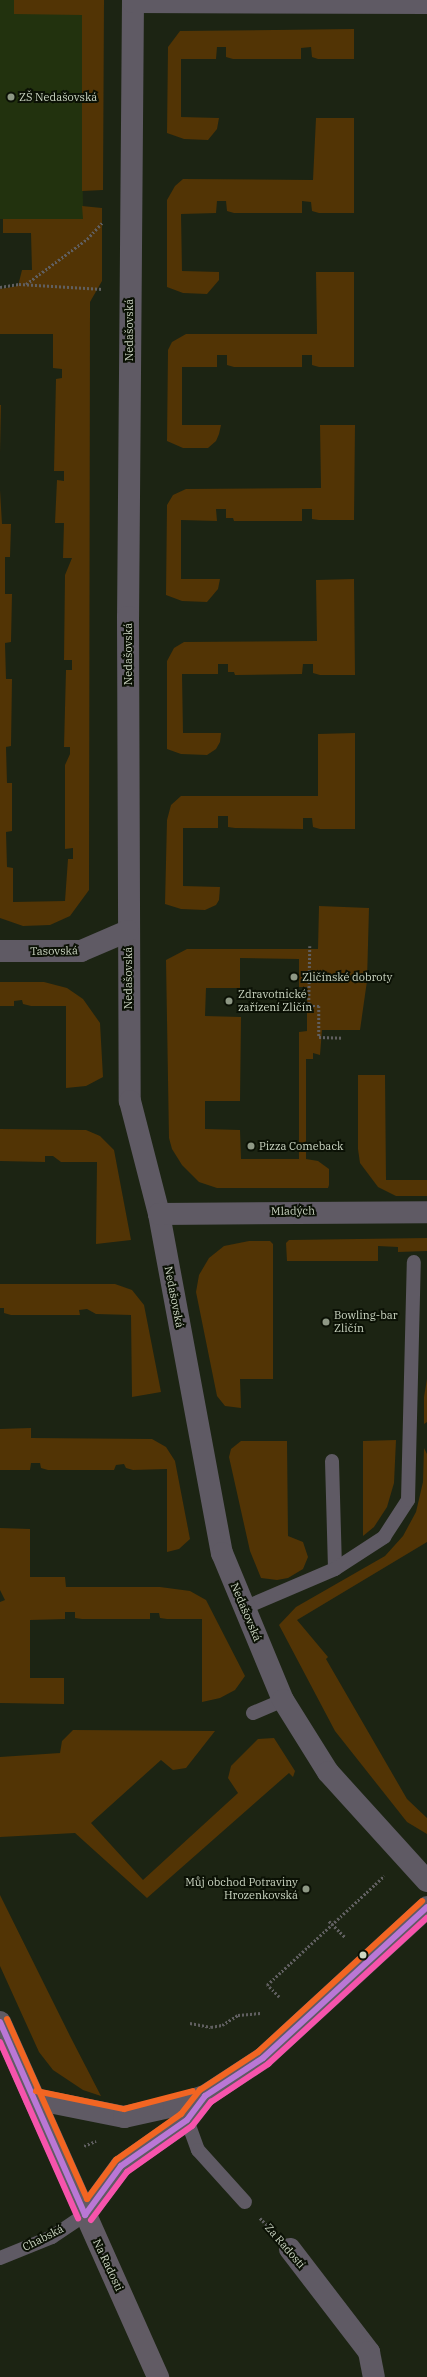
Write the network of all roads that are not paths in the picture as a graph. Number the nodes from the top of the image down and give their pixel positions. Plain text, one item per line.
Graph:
1 (133, 1) edge
2 (427, 3) edge
3 (128, 931) junction
4 (0, 951) edge
5 (427, 1212) edge
6 (160, 1214) junction
7 (414, 1262) dead end
8 (332, 1461) dead end
9 (335, 1569) junction
10 (244, 1608) junction
11 (283, 1700) junction
12 (253, 1714) dead end
13 (427, 1881) edge
14 (427, 1907) edge
15 (0, 2022) edge
16 (34, 2099) junction
17 (181, 2113) junction
18 (245, 2202) road end
19 (85, 2215) junction
20 (290, 2249) road end
21 (0, 2258) edge
22 (158, 2377) edge
23 (374, 2377) edge

1 - 2 street, Nedašovská
1 - 3 street, Nedašovská
3 - 4 street, Tasovská
3 - 6 street, Nedašovská
5 - 6 street, Mladých
6 - 10 street, Nedašovská
7 - 9 lane
8 - 9 lane
9 - 10 lane
10 - 11 street, Nedašovská
11 - 12 lane
11 - 13 street, Nedašovská
14 - 17 street
15 - 16 main road, Na Radosti
16 - 17 street
16 - 19 main road, Na Radosti
17 - 18 lane
17 - 19 street
19 - 21 lane, Chabská
19 - 22 main road, Na Radosti
20 - 23 street, Za Radostí

